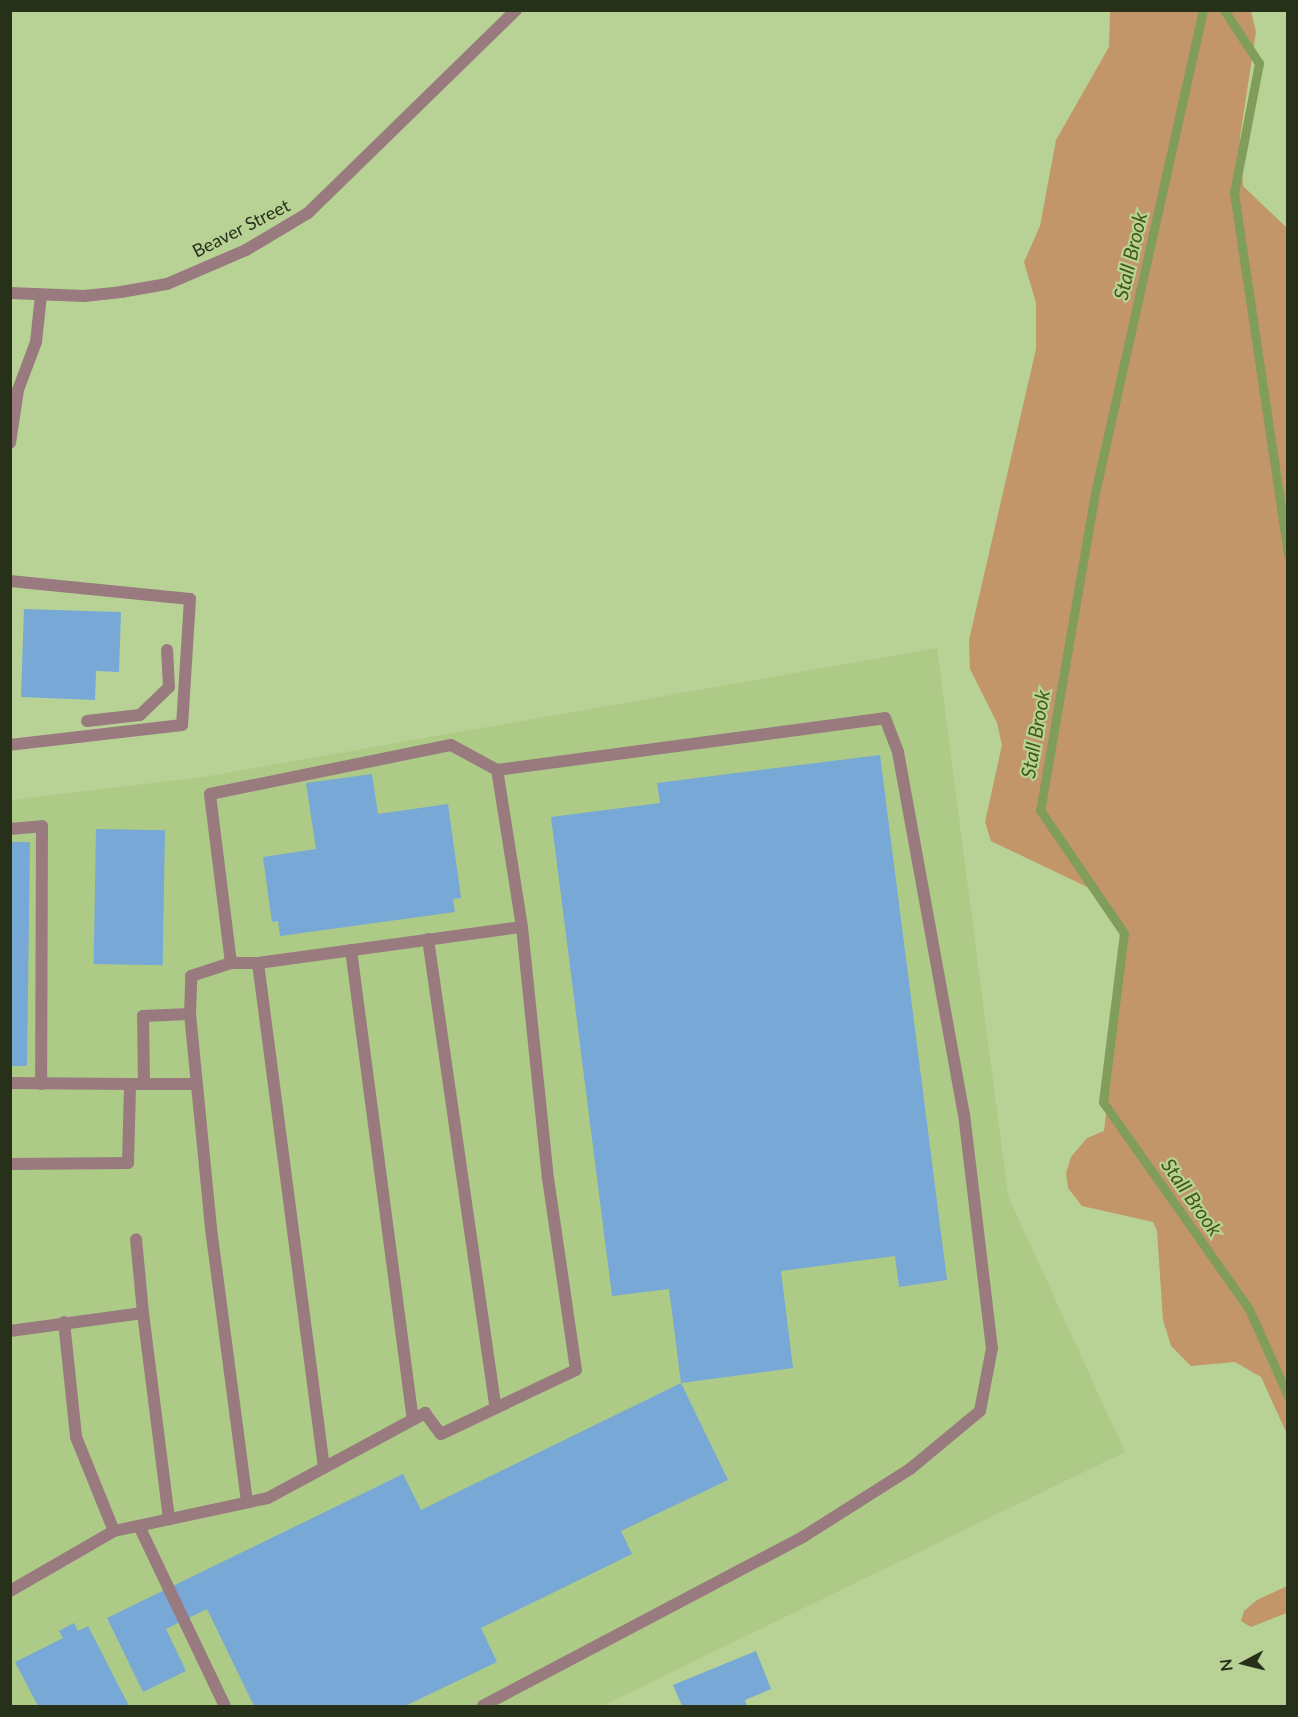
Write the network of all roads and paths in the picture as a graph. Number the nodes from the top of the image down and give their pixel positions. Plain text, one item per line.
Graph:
1 (516, 10) edge
2 (10, 293) edge
3 (41, 294) junction
4 (10, 443) edge
5 (10, 581) edge
6 (167, 650) dead end
7 (87, 721) dead end
8 (10, 745) edge
9 (497, 770) junction
10 (10, 829) edge
11 (522, 927) junction
12 (428, 939) junction
13 (351, 950) junction
14 (231, 963) junction
15 (258, 963) junction
16 (190, 1014) junction
17 (27, 1035) dead end
18 (41, 1036) junction
19 (10, 1083) edge
20 (41, 1084) junction
21 (130, 1084) junction
22 (144, 1084) junction
23 (197, 1084) junction
24 (10, 1164) edge
25 (136, 1239) dead end
26 (143, 1313) junction
27 (64, 1322) junction
28 (10, 1331) edge
29 (496, 1408) junction
30 (413, 1419) junction
31 (324, 1468) junction
32 (247, 1502) junction
33 (169, 1519) junction
34 (139, 1526) junction
35 (114, 1532) junction
36 (10, 1591) edge
37 (225, 1707) edge
38 (483, 1707) edge

1 - 3 street, Beaver Street
2 - 3 street, Beaver Street
3 - 4 street
5 - 8 street
6 - 7 street
9 - 11 street
9 - 14 street
9 - 38 street
10 - 18 street
11 - 12 street
11 - 29 street
12 - 13 street
12 - 29 street
13 - 15 street
13 - 30 street
14 - 15 street
14 - 16 street
15 - 31 street
16 - 22 street
16 - 23 street
17 - 18 street
18 - 20 street
19 - 20 street
20 - 21 street
21 - 22 street
21 - 24 street
22 - 23 street
23 - 32 street
25 - 26 street
26 - 27 street
26 - 33 street
27 - 28 street
27 - 35 street
29 - 30 street
30 - 31 street
31 - 32 street
32 - 33 street
33 - 34 street
34 - 35 street
34 - 37 street
35 - 36 street

